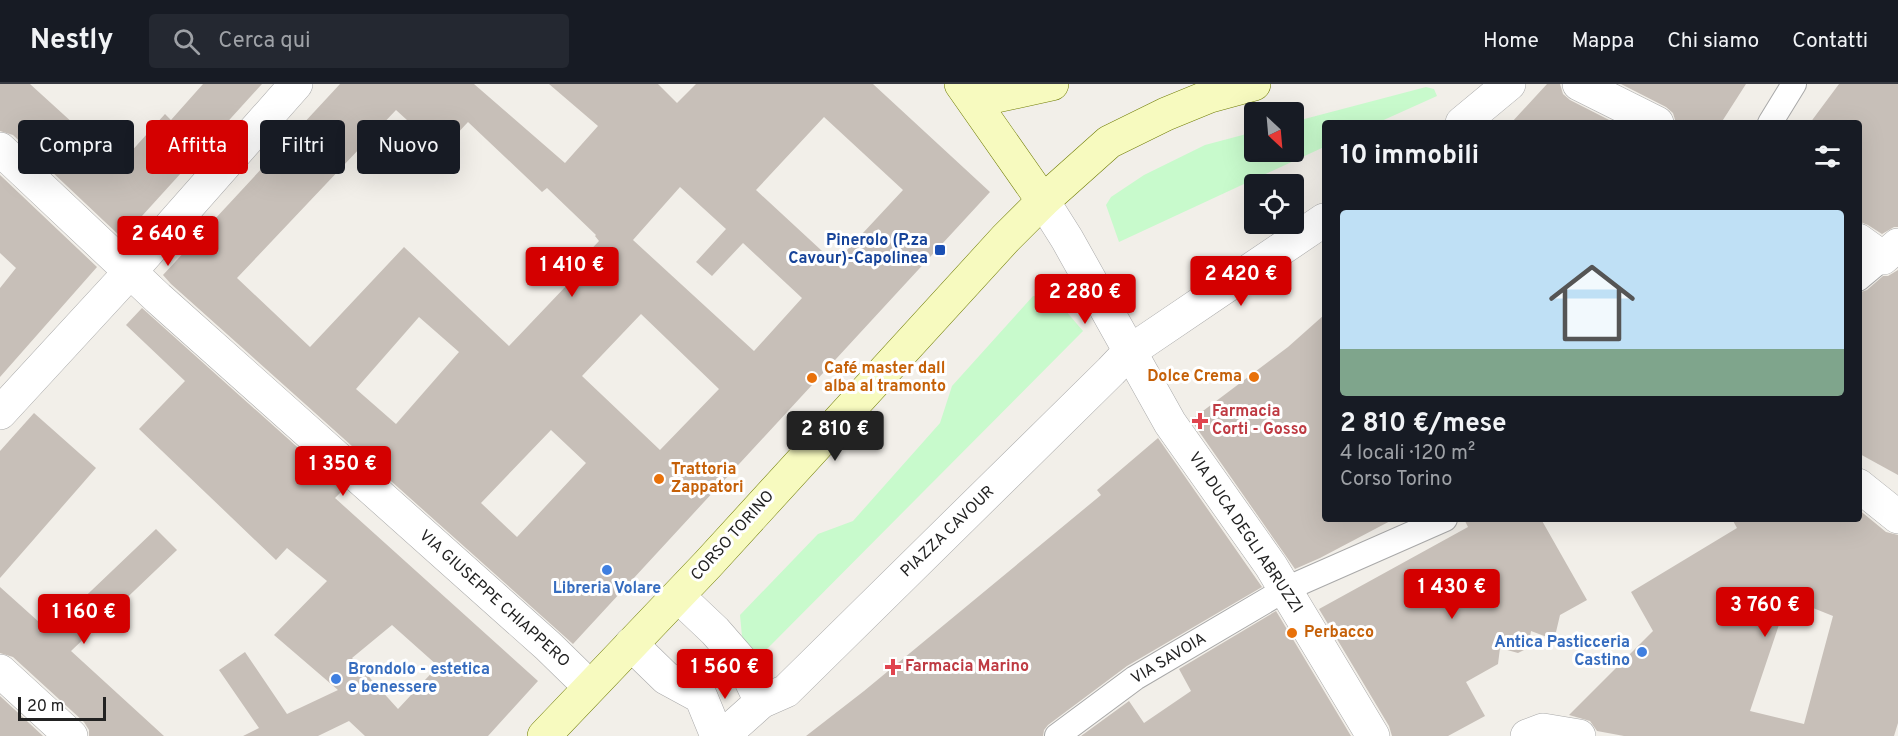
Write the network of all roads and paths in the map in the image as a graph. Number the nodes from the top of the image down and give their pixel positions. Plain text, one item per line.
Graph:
1 (296, 84) edge
2 (1052, 84) edge
3 (1254, 84) edge
4 (1509, 84) edge
5 (1580, 84) edge
6 (1794, 84) edge
7 (968, 92) edge
8 (1466, 120) edge
9 (1651, 120) edge
10 (1772, 120) edge
11 (0, 149) edge
12 (1043, 201) junction
13 (1322, 221) edge
14 (1880, 248) edge
15 (130, 272) junction
16 (1862, 273) edge
17 (1129, 352) junction
18 (0, 413) edge
19 (1862, 488) edge
20 (1898, 517) edge
21 (1438, 522) edge
22 (1286, 590) junction
23 (678, 596) junction
24 (631, 645) junction
25 (0, 671) edge
26 (590, 687) junction
27 (701, 697) junction
28 (761, 702) junction
29 (1535, 733) edge
30 (71, 736) edge
31 (544, 736) edge
32 (717, 736) edge
33 (723, 736) edge
34 (1057, 736) edge
35 (1373, 736) edge
36 (1579, 736) edge

1 - 15 street
2 - 7 main road
3 - 12 main road, CORSO TORINO
4 - 8 street
5 - 9 street
6 - 10 street
7 - 12 main road
11 - 15 street, VIA GIUSEPPE CHIAPPERO
12 - 17 street
12 - 23 main road, CORSO TORINO
13 - 17 street, PIAZZA CAVOUR
14 - 16 street
15 - 18 street
15 - 26 street, VIA GIUSEPPE CHIAPPERO
17 - 22 street, VIA DUCA DEGLI ABRUZZI
17 - 28 street, PIAZZA CAVOUR
19 - 20 street
21 - 22 street, VIA SAVOIA
22 - 34 street, VIA SAVOIA
22 - 35 street, VIA DUCA DEGLI ABRUZZI
23 - 24 main road, CORSO TORINO
23 - 28 street
24 - 26 main road, CORSO TORINO
24 - 27 street
25 - 30 street
26 - 31 main road, CORSO TORINO
27 - 28 street
27 - 32 street
28 - 33 street, PIAZZA CAVOUR
29 - 36 street

